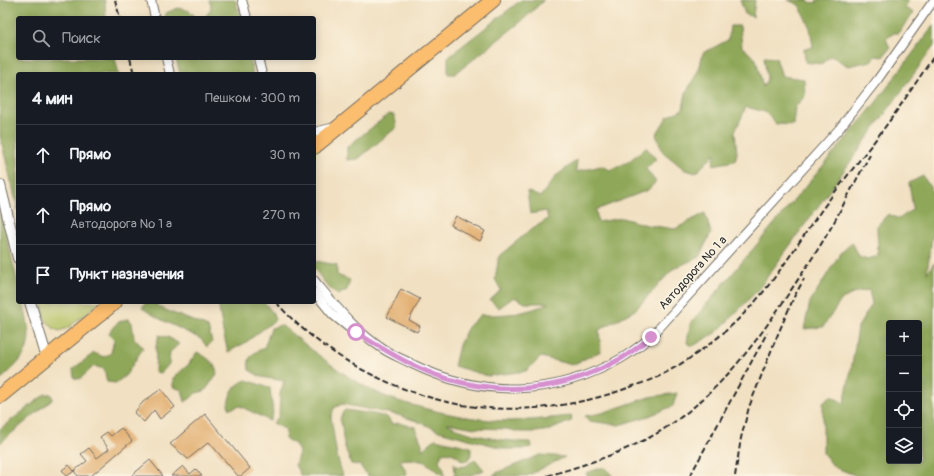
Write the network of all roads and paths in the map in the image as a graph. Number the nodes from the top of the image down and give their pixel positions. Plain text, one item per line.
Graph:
1 (151, 0) edge
2 (242, 0) edge
3 (493, 0) edge
4 (934, 0) edge
5 (155, 16) edge
6 (246, 16) edge
7 (166, 60) edge
8 (258, 60) edge
9 (170, 72) edge
10 (262, 72) edge
11 (339, 126) junction
12 (316, 132) edge
13 (316, 145) edge
14 (0, 185) edge
15 (16, 250) edge
16 (316, 282) edge
17 (316, 294) edge
18 (31, 304) edge
19 (113, 304) edge
20 (383, 349) junction
21 (47, 358) junction
22 (0, 396) edge

1 - 5 street
2 - 6 street
3 - 11 highway
4 - 20 street, Автодорога № 1 а
7 - 9 street
8 - 10 street
11 - 12 street
11 - 13 highway
14 - 15 street
16 - 20 street, Автодорога № 1 а
17 - 20 street
18 - 21 street
19 - 21 highway
21 - 22 highway

